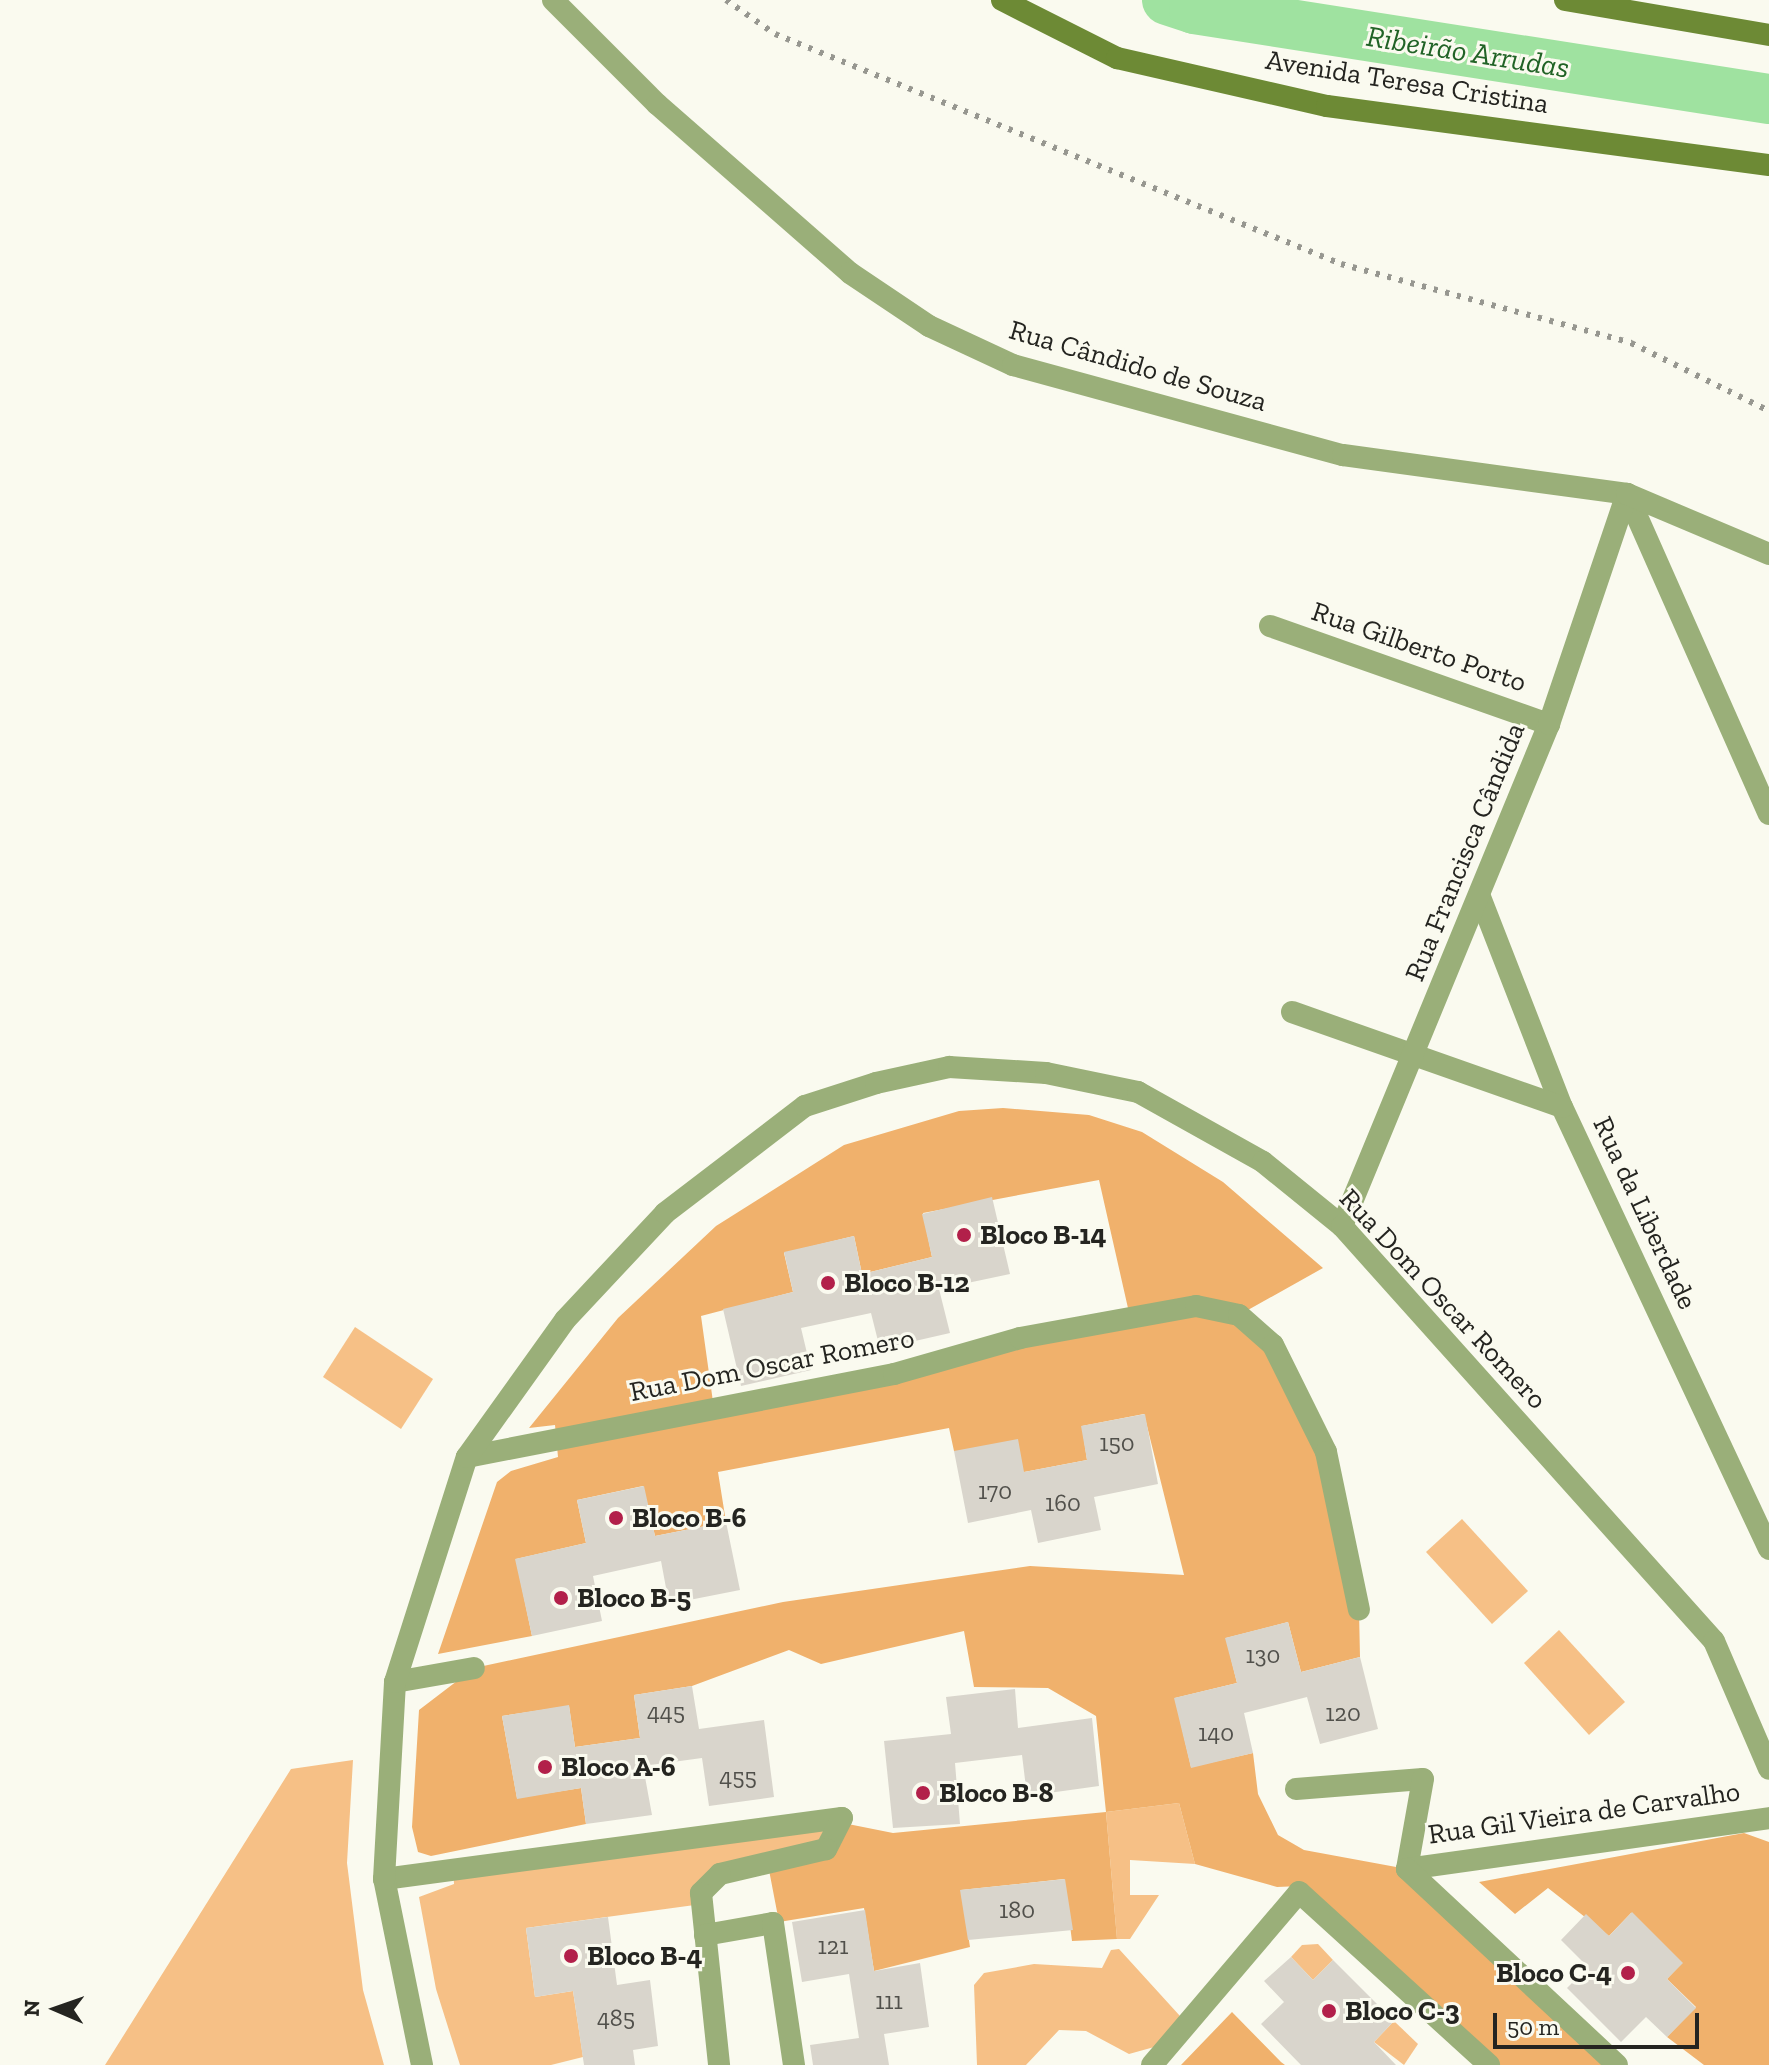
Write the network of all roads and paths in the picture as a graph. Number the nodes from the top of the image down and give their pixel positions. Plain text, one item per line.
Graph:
1 (553, 0) edge
2 (1002, 0) edge
3 (1565, 0) edge
4 (1769, 35) edge
5 (1769, 165) edge
6 (1627, 494) junction
7 (1769, 554) edge
8 (1270, 626) dead end
9 (1549, 724) junction
10 (1769, 814) edge
11 (1480, 897) junction
12 (1292, 1012) dead end
13 (1414, 1055) junction
14 (1562, 1107) junction
15 (1342, 1226) junction
16 (467, 1457) junction
17 (1769, 1549) edge
18 (1359, 1610) dead end
19 (474, 1668) dead end
20 (395, 1682) junction
21 (1769, 1769) edge
22 (1296, 1789) dead end
23 (1769, 1818) edge
24 (1407, 1869) junction
25 (384, 1879) junction
26 (705, 1935) junction
27 (422, 2065) edge
28 (719, 2065) edge
29 (794, 2065) edge
30 (1152, 2065) edge
31 (1489, 2065) edge
32 (1617, 2065) edge

1 - 6 street, Rua Cândido de Souza
2 - 5 main road, Avenida Teresa Cristina
3 - 4 main road
6 - 7 street, Rua Cândido de Souza
6 - 9 street, Rua Francisca Cândida
6 - 10 street
8 - 9 street, Rua Gilberto Porto
9 - 11 street, Rua Francisca Cândida
11 - 13 street, Rua Francisca Cândida
11 - 14 street, Rua da Liberdade
12 - 13 street
13 - 14 street
13 - 15 street, Rua Francisca Cândida
14 - 17 street, Rua da Liberdade
15 - 16 street, Rua Dom Oscar Romero
15 - 21 street, Rua Dom Oscar Romero
16 - 18 street, Rua Dom Oscar Romero
16 - 20 street, Rua Dom Oscar Romero
19 - 20 street
20 - 25 street, Rua Dom Oscar Romero
22 - 24 street, Rua Gil Vieira de Carvalho
23 - 24 street, Rua Gil Vieira de Carvalho
24 - 32 street, Rua Gil Vieira de Carvalho
25 - 26 street
25 - 27 street, Rua Dom Oscar Romero
26 - 28 street
26 - 29 street
30 - 31 street

